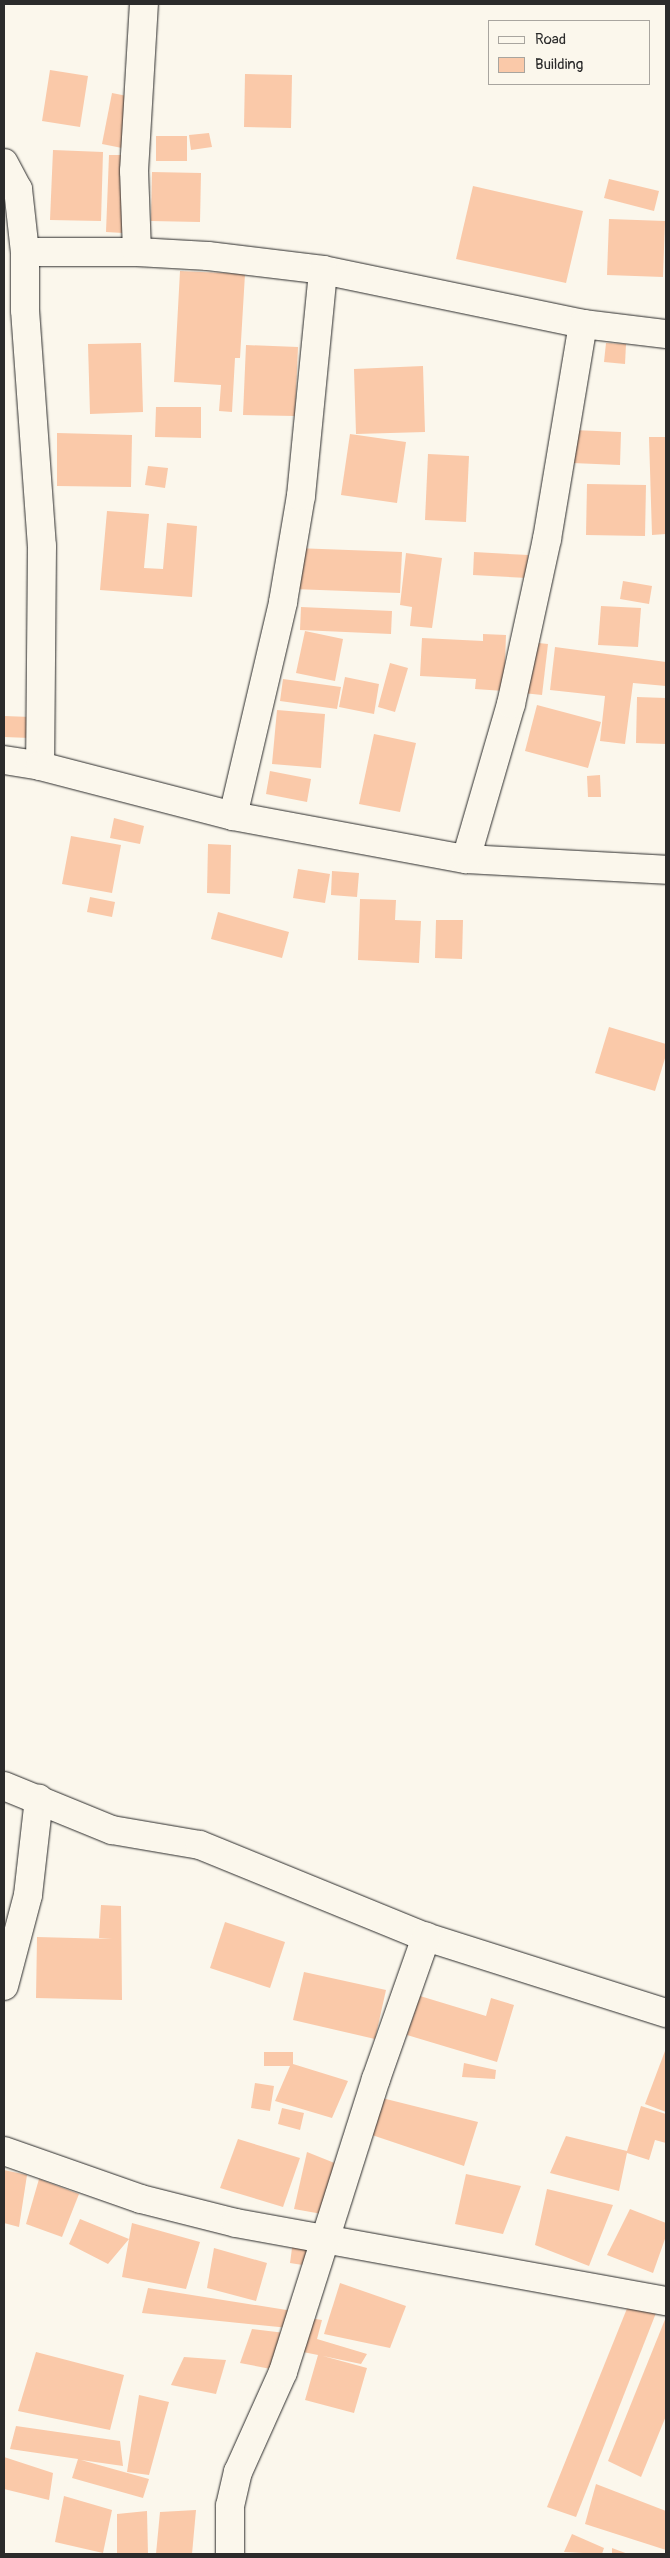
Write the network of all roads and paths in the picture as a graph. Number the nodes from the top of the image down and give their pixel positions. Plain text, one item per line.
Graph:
1 (144, 4) edge
2 (4, 163) edge
3 (25, 252) junction
4 (137, 252) junction
5 (323, 270) junction
6 (14, 309) edge
7 (583, 324) junction
8 (666, 334) edge
9 (4, 760) edge
10 (40, 766) junction
11 (233, 816) junction
12 (466, 859) junction
13 (666, 870) edge
14 (4, 1786) edge
15 (39, 1800) junction
16 (426, 1937) junction
17 (4, 1986) edge
18 (666, 2013) edge
19 (4, 2151) edge
20 (326, 2241) junction
21 (666, 2301) edge
22 (230, 2554) edge

1 - 4 street
2 - 3 street
3 - 4 street
3 - 6 street
4 - 5 street
5 - 7 street
5 - 11 street
6 - 10 street
7 - 8 street
7 - 12 street
9 - 10 street
10 - 11 street
11 - 12 street
12 - 13 street
14 - 15 street
15 - 16 street
15 - 17 street
16 - 18 street
16 - 20 street
19 - 20 street
20 - 21 street
20 - 22 street

